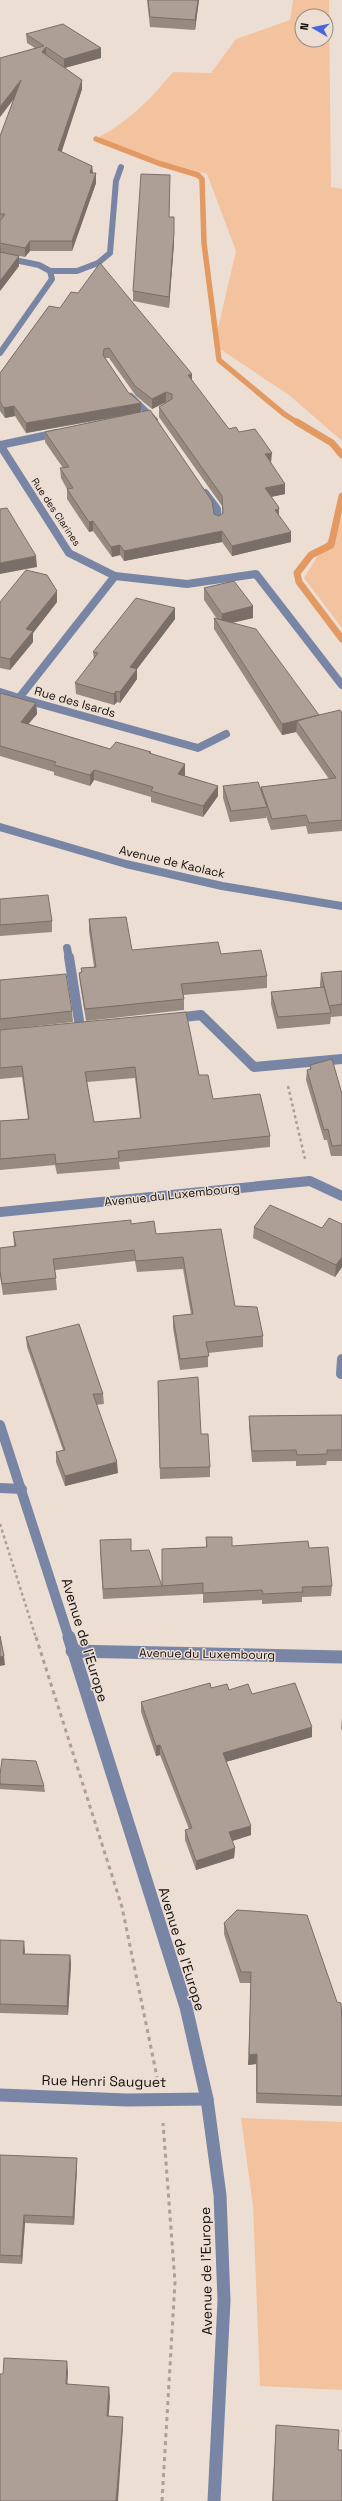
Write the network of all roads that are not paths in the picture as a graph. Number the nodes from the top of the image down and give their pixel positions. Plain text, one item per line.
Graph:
1 (121, 167) dead end
2 (0, 257) edge
3 (50, 271) junction
4 (0, 353) edge
5 (124, 386) edge
6 (160, 428) edge
7 (68, 431) edge
8 (0, 445) edge
9 (199, 484) edge
10 (218, 521) edge
11 (116, 576) junction
12 (342, 685) edge
13 (0, 692) edge
14 (19, 698) junction
15 (226, 734) dead end
16 (0, 827) edge
17 (342, 906) edge
18 (67, 948) dead end
19 (163, 1019) edge
20 (79, 1028) edge
21 (342, 1058) edge
22 (342, 1196) edge
23 (0, 1212) edge
24 (342, 1359) edge
25 (341, 1374) edge
26 (0, 1425) edge
27 (0, 1488) edge
28 (22, 1489) junction
29 (72, 1651) junction
30 (342, 1657) edge
31 (0, 2095) edge
32 (207, 2099) junction
33 (214, 2501) edge

1 - 3 street
2 - 3 street
3 - 4 street
5 - 6 street
7 - 8 street
8 - 11 street, Rue des Clarines
9 - 10 street
11 - 12 street, Rue des Clarines
11 - 14 street, Rue des Isards
13 - 14 street
14 - 15 street, Rue des Isards
16 - 17 street, Avenue de Kaolack
18 - 20 street
19 - 21 street
22 - 23 street, Avenue du Luxembourg
24 - 25 street
26 - 28 street, Avenue de l'Europe
27 - 28 street
28 - 29 street, Avenue de l'Europe
29 - 30 street, Avenue du Luxembourg
29 - 32 street, Avenue de l'Europe
31 - 32 street, Rue Henri Sauguet
32 - 33 street, Avenue de l'Europe

